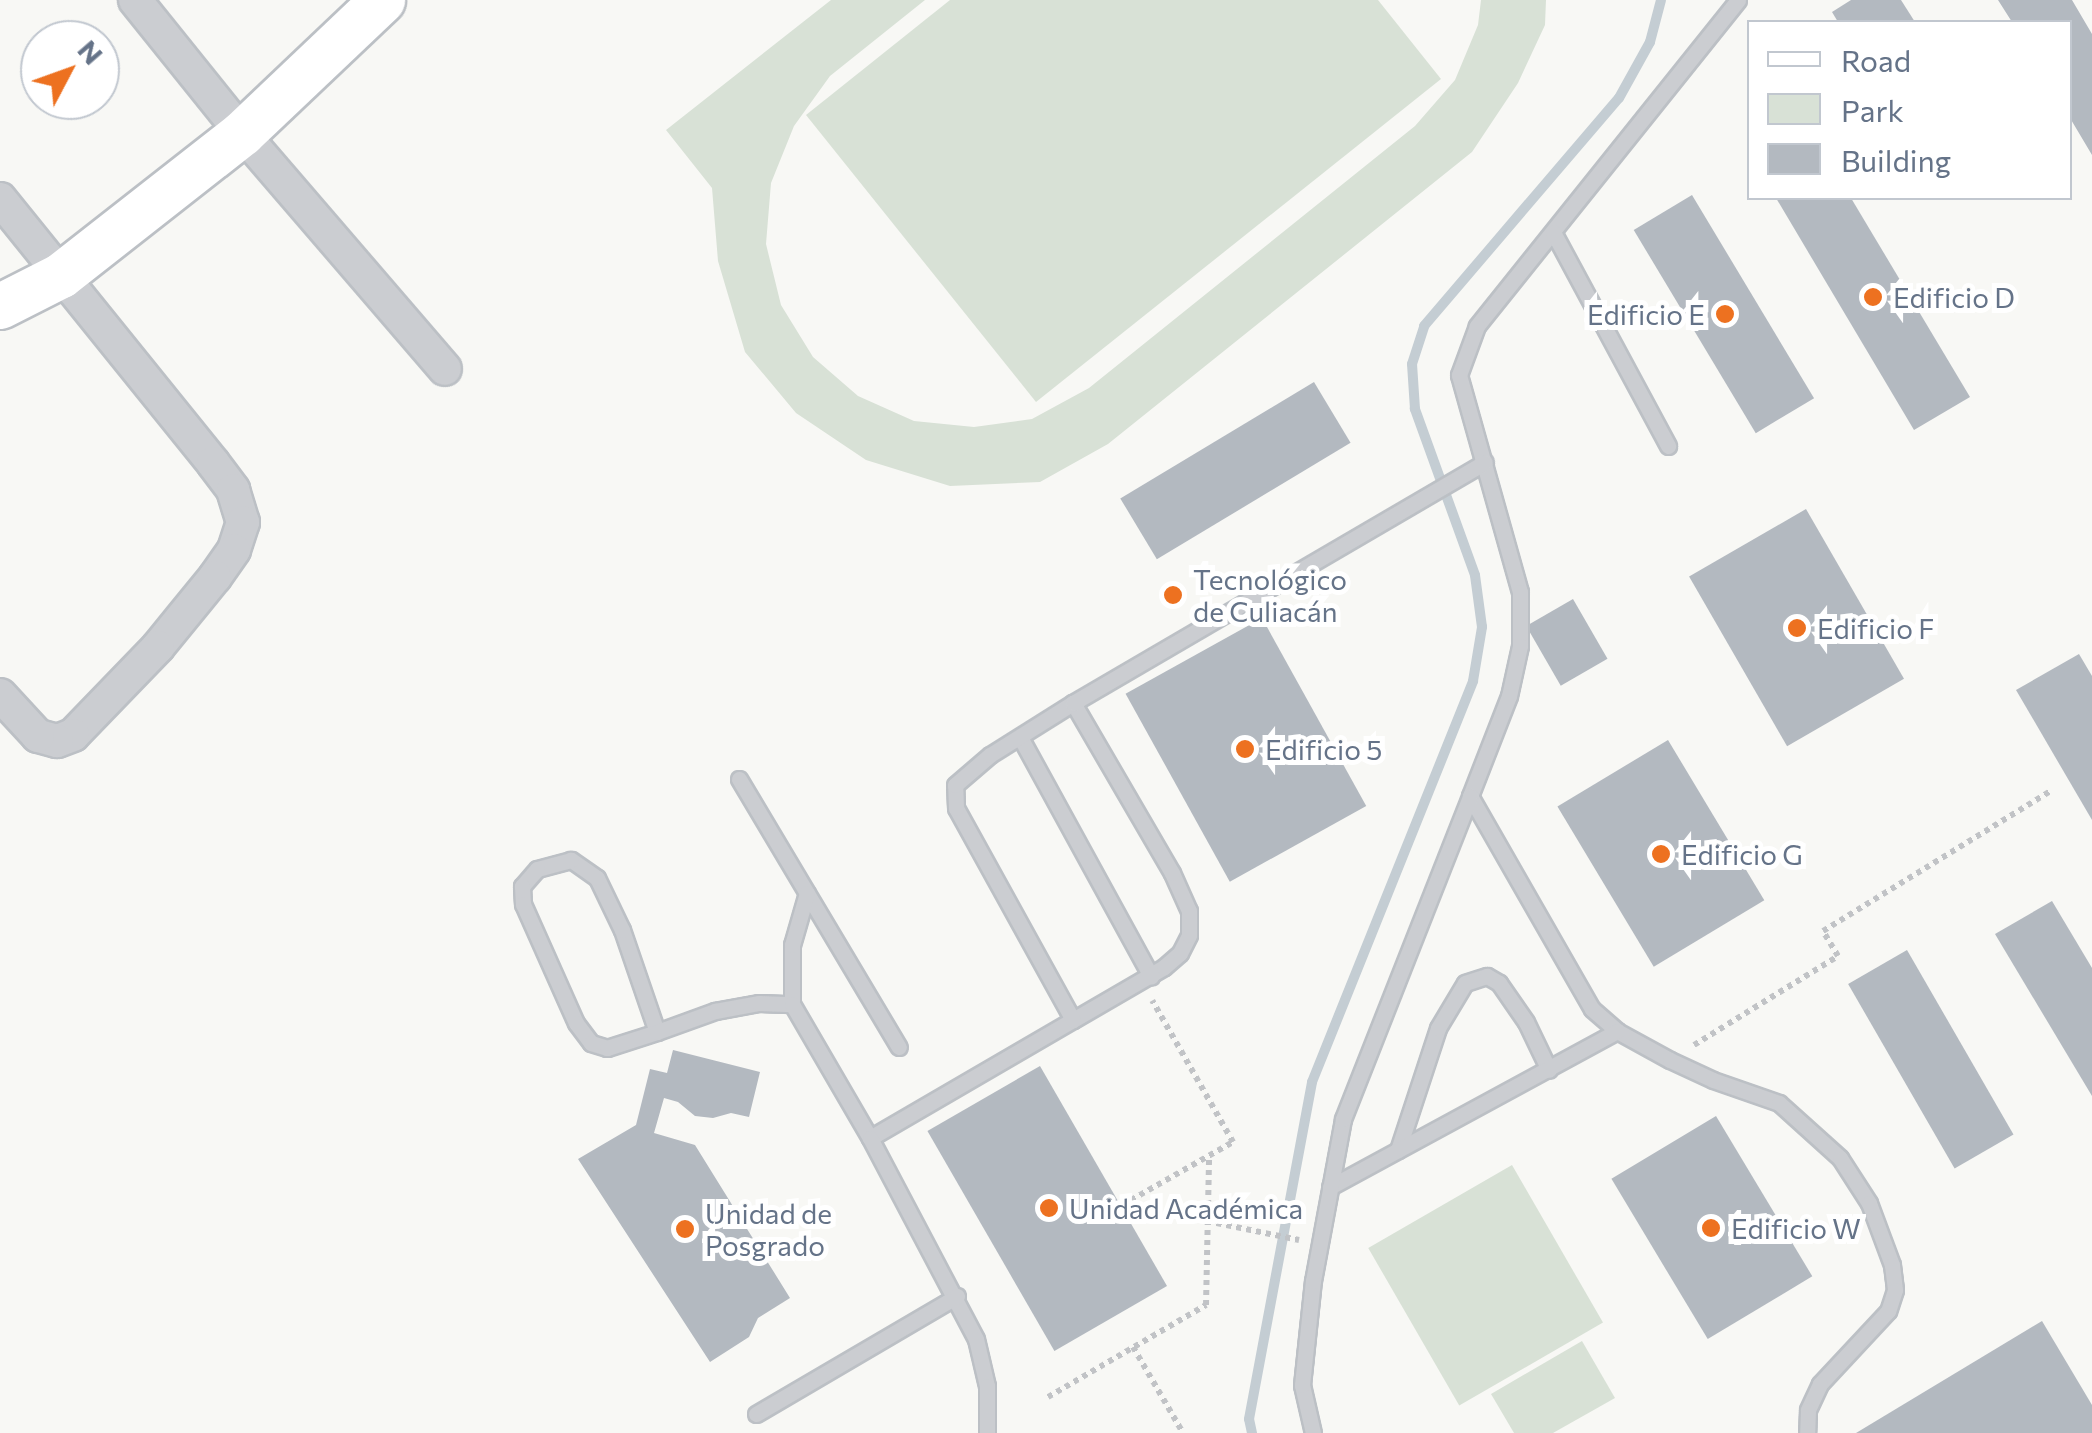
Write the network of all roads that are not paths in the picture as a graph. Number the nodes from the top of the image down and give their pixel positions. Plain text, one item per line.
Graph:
1 (135, 0) edge
2 (382, 0) edge
3 (1738, 0) edge
4 (242, 132) junction
5 (0, 199) edge
6 (1553, 232) junction
7 (60, 274) junction
8 (0, 306) edge
9 (446, 369) dead end
10 (1668, 446) dead end
11 (1485, 462) junction
12 (0, 696) edge
13 (1074, 703) junction
14 (1020, 736) junction
15 (739, 779) dead end
16 (1470, 796) junction
17 (807, 892) junction
18 (1146, 979) junction
19 (792, 1004) junction
20 (1073, 1020) junction
21 (1617, 1030) junction
22 (657, 1032) junction
23 (899, 1048) dead end
24 (1549, 1070) junction
25 (870, 1138) junction
26 (1398, 1150) junction
27 (1330, 1187) junction
28 (957, 1296) junction
29 (756, 1414) dead end
30 (987, 1433) edge
31 (1313, 1433) edge
32 (1807, 1433) edge

1 - 4 street
2 - 4 main road
3 - 6 lane
4 - 7 main road
4 - 9 street
5 - 7 street
6 - 10 lane
6 - 11 lane
7 - 8 main road
7 - 12 street
11 - 13 lane
11 - 16 lane
13 - 14 lane
13 - 18 lane
14 - 18 lane
14 - 20 lane
15 - 17 lane
16 - 21 lane
16 - 27 lane
17 - 19 lane
17 - 23 lane
18 - 20 lane
19 - 22 lane
19 - 25 lane
20 - 25 lane
21 - 24 lane
21 - 32 lane
22 - 22 lane
24 - 26 lane
24 - 26 lane
25 - 28 lane
26 - 27 lane
27 - 31 lane
28 - 29 lane
28 - 30 lane

